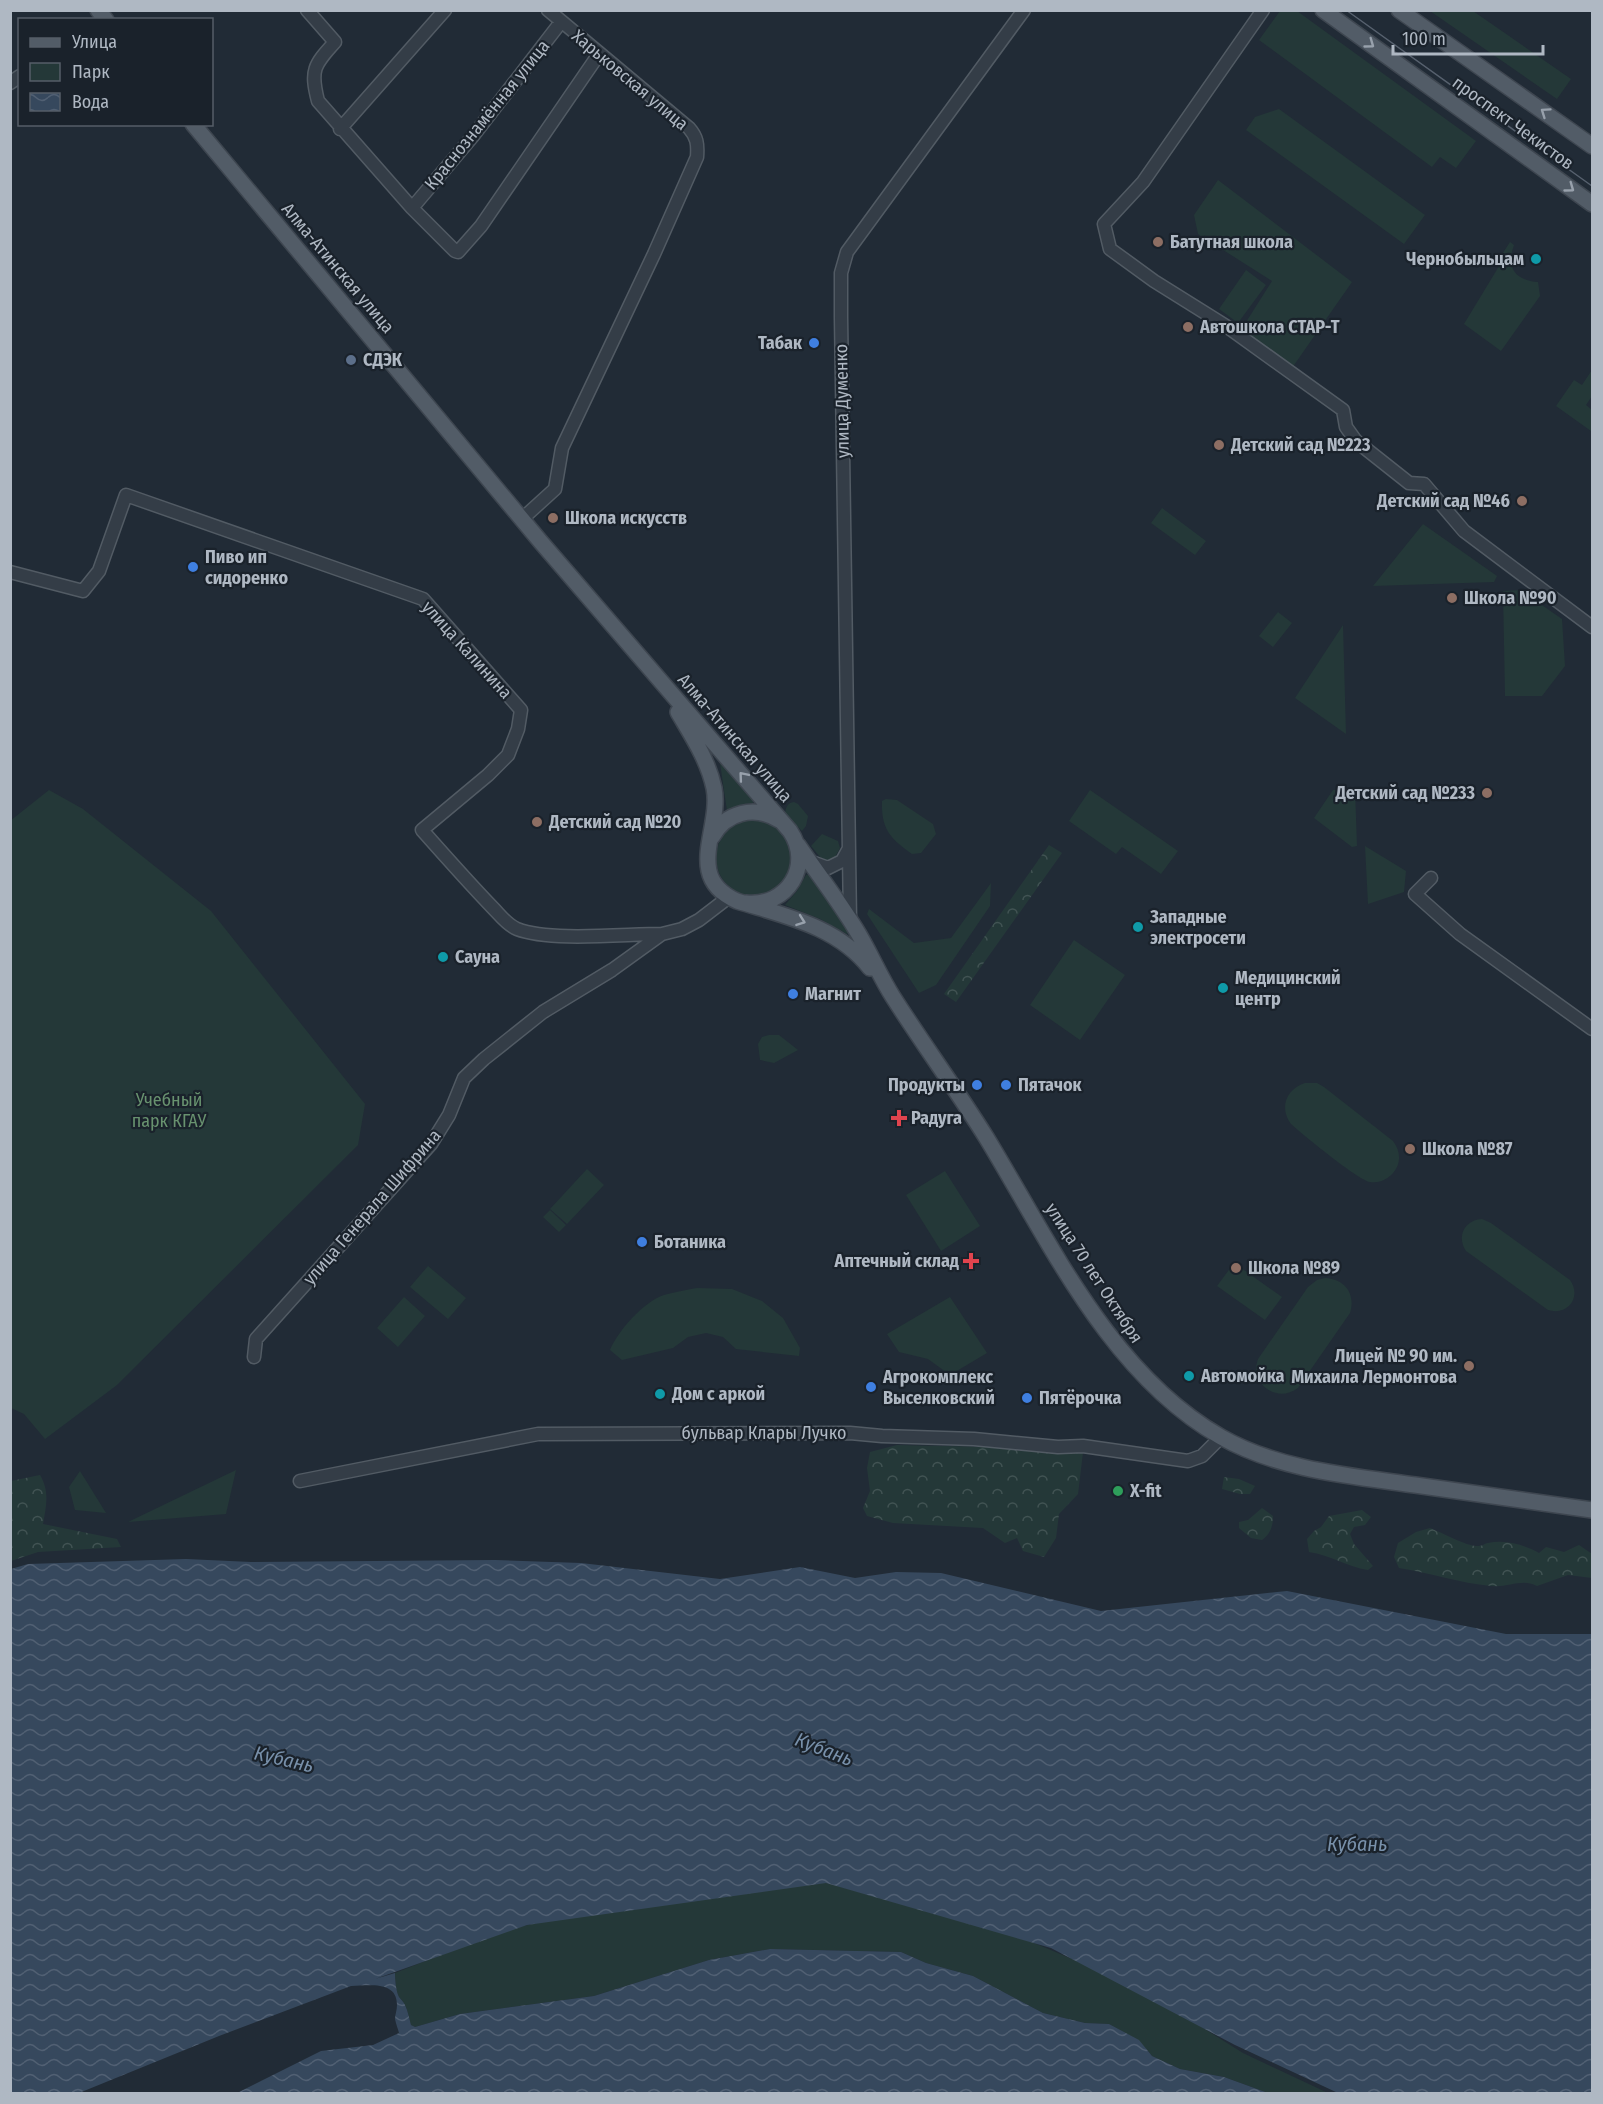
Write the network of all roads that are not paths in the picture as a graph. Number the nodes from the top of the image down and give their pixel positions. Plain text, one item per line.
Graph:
1 (307, 10) edge
2 (445, 10) edge
3 (548, 10) edge
4 (1024, 10) edge
5 (1263, 10) edge
6 (1323, 10) edge
7 (1399, 10) edge
8 (561, 22) junction
9 (599, 54) junction
10 (196, 126) edge
11 (340, 129) junction
12 (1593, 146) edge
13 (1593, 204) edge
14 (412, 208) junction
15 (522, 519) junction
16 (10, 572) edge
17 (1593, 627) edge
18 (661, 681) junction
19 (780, 821) junction
20 (798, 845) junction
21 (708, 848) junction
22 (848, 850) junction
23 (809, 861) junction
24 (1431, 878) dead end
25 (729, 897) junction
26 (746, 903) junction
27 (852, 924) junction
28 (662, 933) junction
29 (844, 942) junction
30 (892, 996) junction
31 (1593, 1029) edge
32 (254, 1357) dead end
33 (1221, 1437) junction
34 (300, 1480) dead end
35 (1593, 1510) edge

1 - 11 street, Краснознамённая улица
2 - 11 street
3 - 8 street, Харьковская улица
4 - 22 street, улица Думенко
5 - 17 street
6 -> 13 main road, проспект Чекистов
12 -> 7 main road, проспект Чекистов
8 - 9 street, Харьковская улица
8 - 14 street, Краснознамённая улица
9 - 14 street, Краснознамённая улица
9 - 15 street, Харьковская улица
10 - 15 main road, Алма-Атинская улица
11 - 14 street, Краснознамённая улица
15 - 18 main road, Алма-Атинская улица
16 - 28 street, улица Калинина
19 -> 18 main road, Алма-Атинская улица
18 - 21 main road, Алма-Атинская улица
19 - 20 main road, Алма-Атинская улица
19 - 21 main road, Алма-Атинская улица
20 - 23 main road, улица 70 лет Октября
20 - 26 main road
21 - 25 main road, Алма-Атинская улица
22 - 23 street
22 - 27 street, улица Думенко
23 - 27 main road, улица 70 лет Октября
24 - 31 street
25 - 26 main road
25 - 28 street, улица Генерала Шифрина
26 -> 29 main road
27 - 29 main road
27 - 30 main road, улица 70 лет Октября
28 - 32 street, улица Генерала Шифрина
29 - 30 main road
30 - 33 main road, улица 70 лет Октября
33 - 34 street, бульвар Клары Лучко
33 - 35 main road, улица 70 лет Октября

